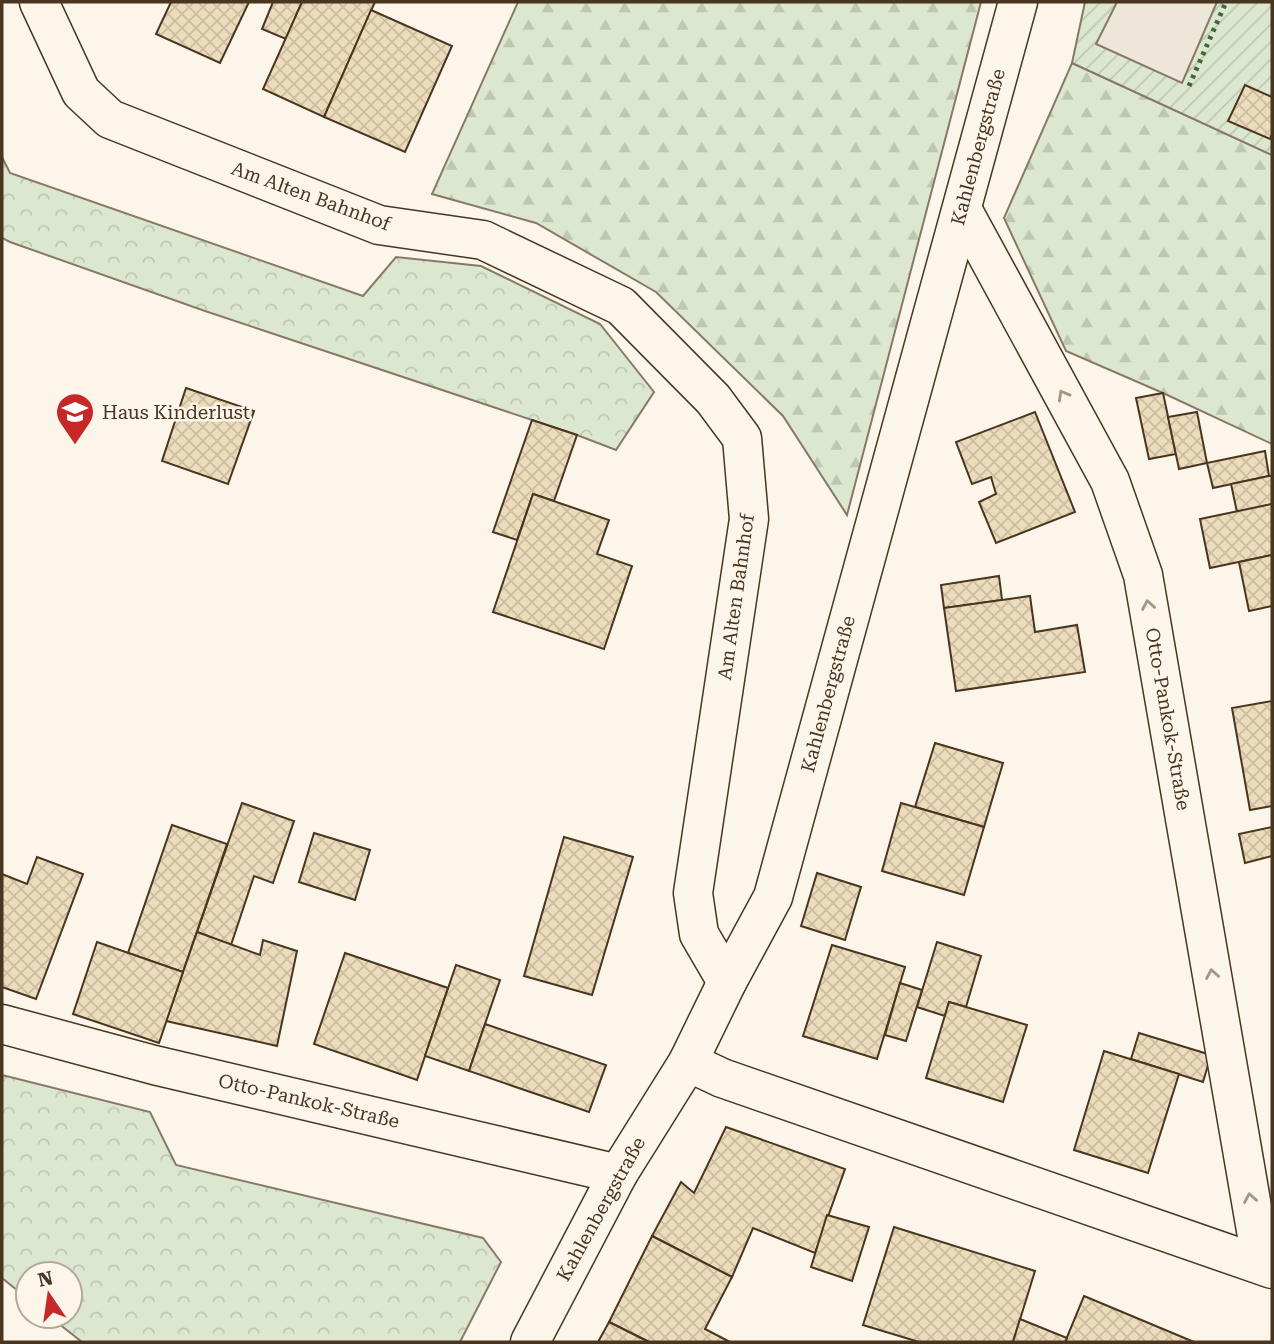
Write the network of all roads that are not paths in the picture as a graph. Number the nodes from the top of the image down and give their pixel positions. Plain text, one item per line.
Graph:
1 (39, 2) edge
2 (1017, 2) edge
3 (962, 209) junction
4 (727, 982) junction
5 (2, 1024) edge
6 (688, 1062) junction
7 (618, 1174) junction
8 (1267, 1267) edge
9 (530, 1342) edge

1 - 4 street, Am Alten Bahnhof
2 - 3 street, Kahlenbergstraße
3 - 4 street, Kahlenbergstraße
8 -> 3 street, Otto-Pankok-Straße
4 - 6 street, Kahlenbergstraße
5 - 7 street, Otto-Pankok-Straße
6 - 7 street, Kahlenbergstraße
6 - 8 street, Otto-Pankok-Straße
7 - 9 street, Kahlenbergstraße

